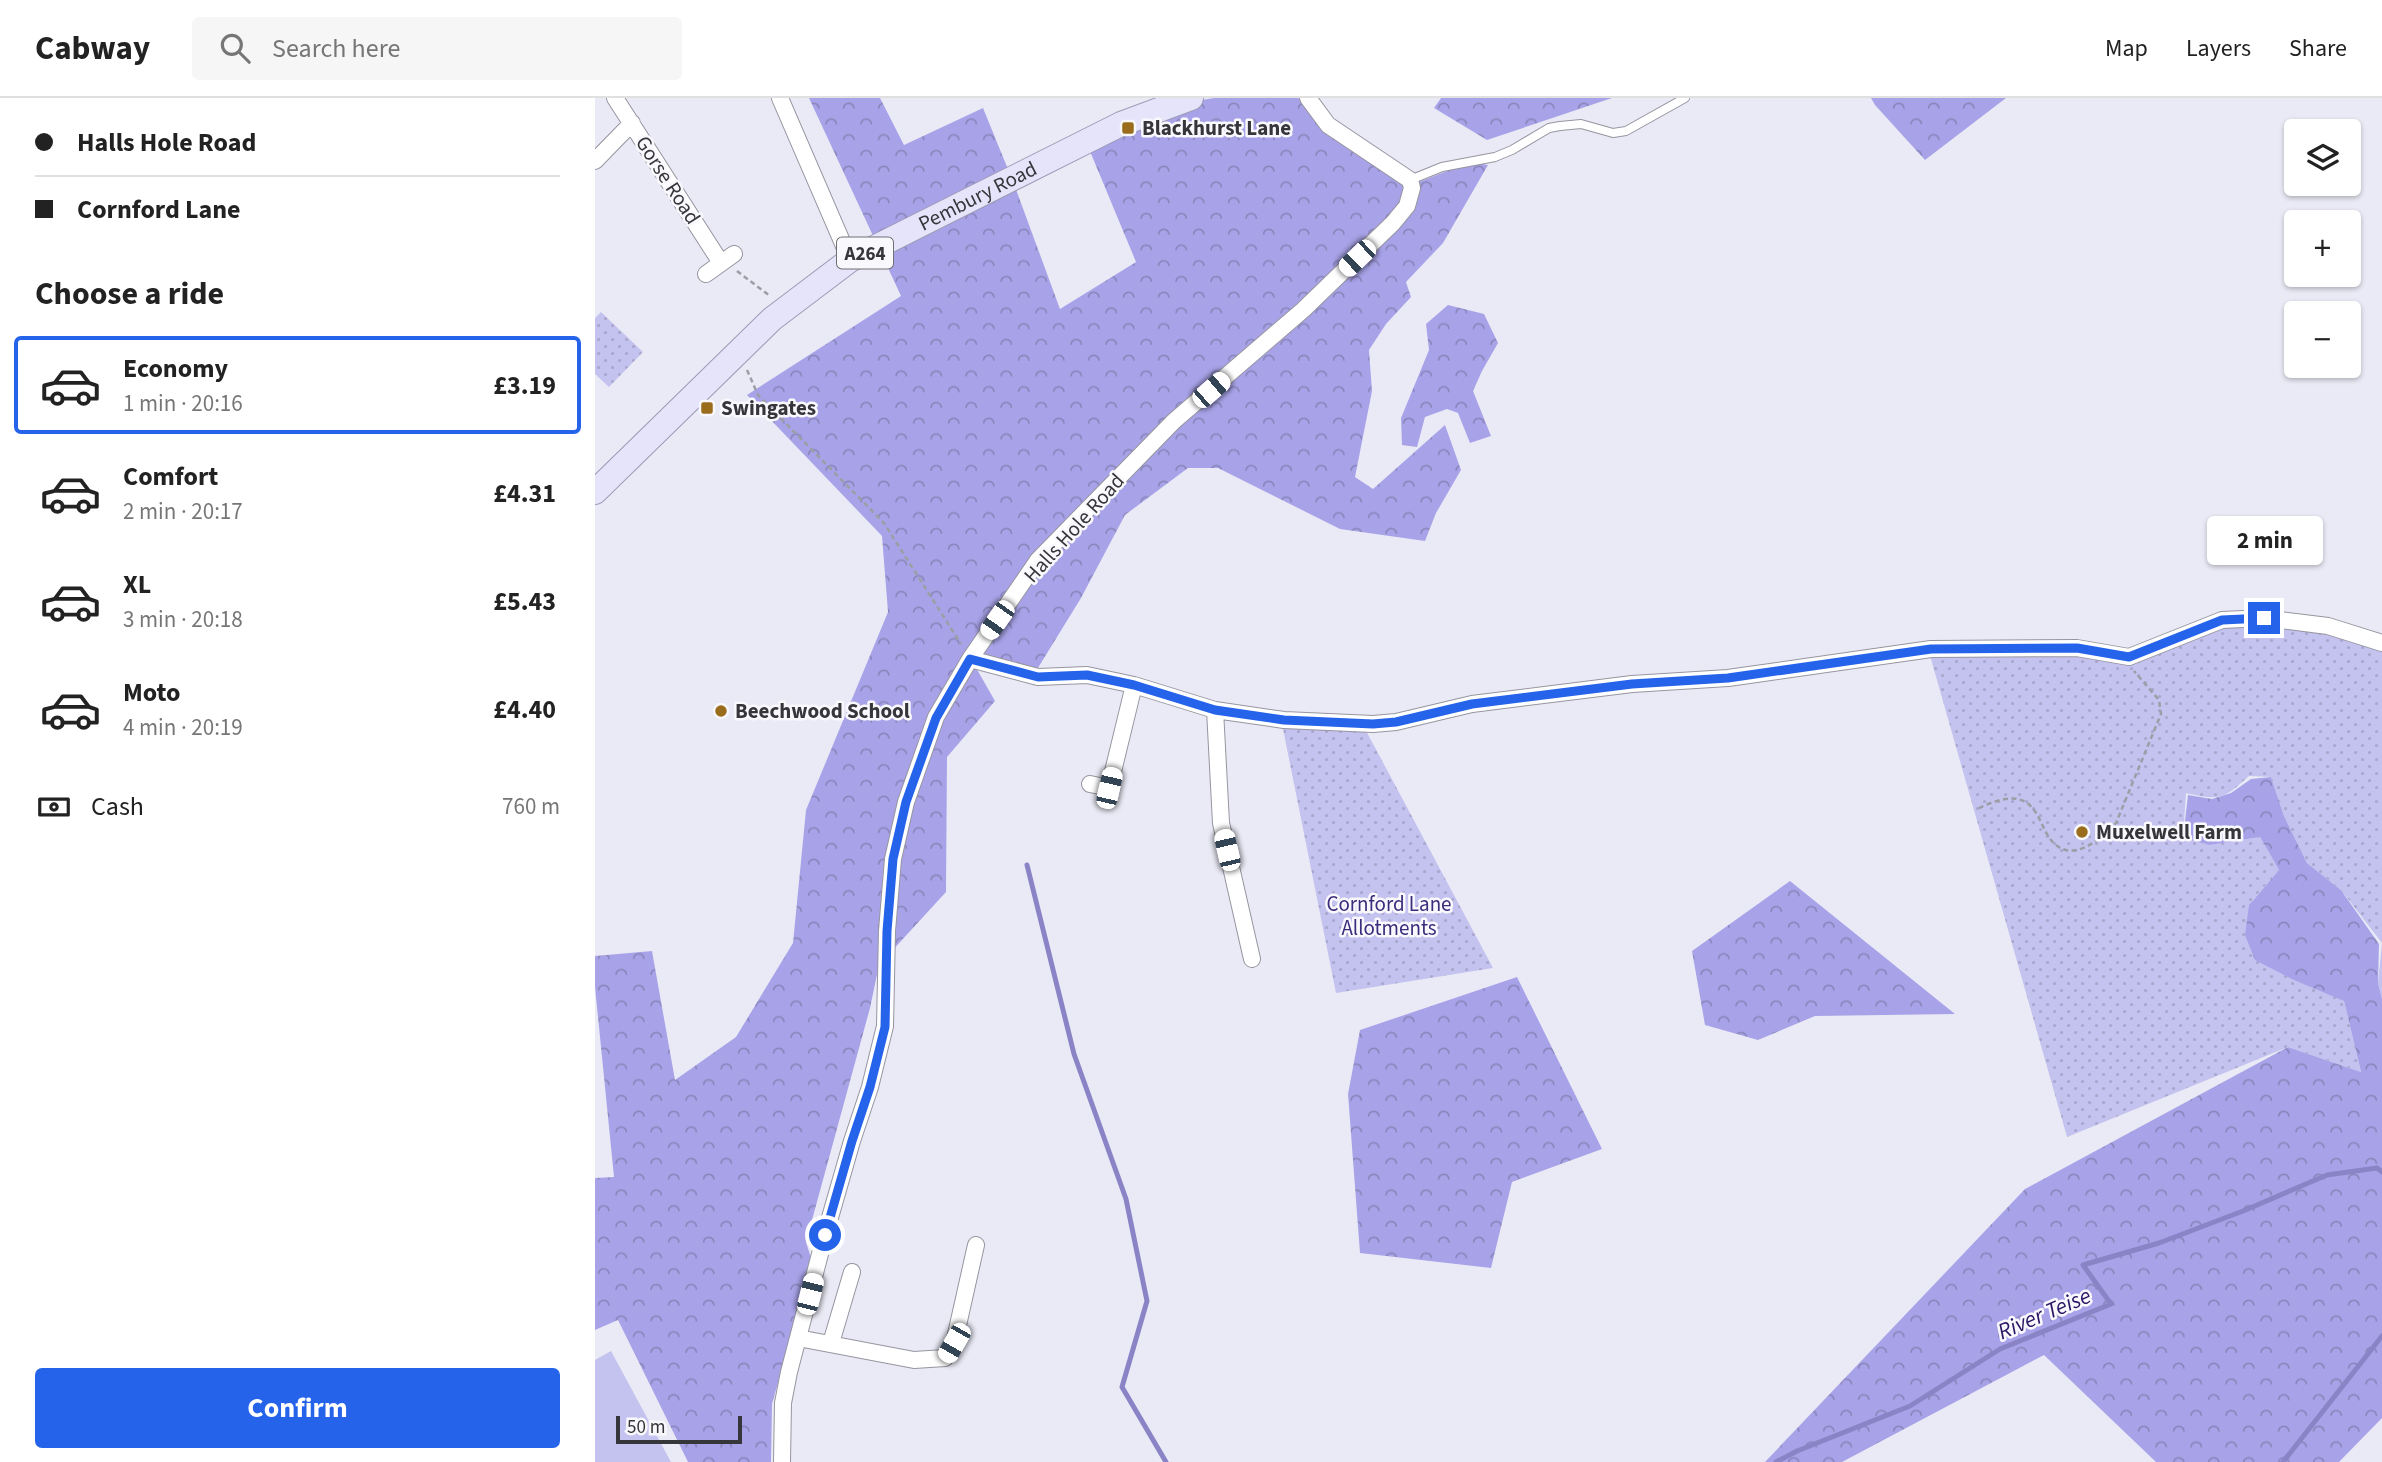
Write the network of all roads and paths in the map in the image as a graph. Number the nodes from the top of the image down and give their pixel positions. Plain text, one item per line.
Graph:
1 (615, 98) edge
2 (780, 98) edge
3 (1191, 98) edge
4 (1308, 98) edge
5 (1685, 98) edge
6 (632, 123) junction
7 (595, 161) edge
8 (1411, 180) junction
9 (728, 258) junction
10 (850, 260) junction
11 (706, 274) dead end
12 (774, 299) dead end
13 (738, 352) junction
14 (595, 492) edge
15 (2382, 643) edge
16 (2129, 657) junction
17 (970, 659) junction
18 (1134, 685) junction
19 (1215, 710) junction
20 (1090, 784) dead end
21 (1979, 808) dead end
22 (1252, 959) dead end
23 (977, 1245) dead end
24 (852, 1272) dead end
25 (798, 1338) junction
26 (831, 1343) junction
27 (782, 1462) edge

1 - 6 street, Gorse Road
2 - 10 street
3 - 10 main road, Pembury Road / A264
4 - 8 street
5 - 8 lane
6 - 7 street
6 - 9 street, Gorse Road
8 - 17 street, Halls Hole Road
9 - 11 street
9 - 12 path
10 - 13 main road, Pembury Road / A264
13 - 14 main road, Pembury Road / A264
13 - 17 path
15 - 16 street
16 - 19 street
16 - 21 path
17 - 18 street
17 - 25 street, Halls Hole Road
18 - 19 street
18 - 20 street
19 - 22 street
23 - 26 street
24 - 26 street
25 - 26 street
25 - 27 street, Halls Hole Road

